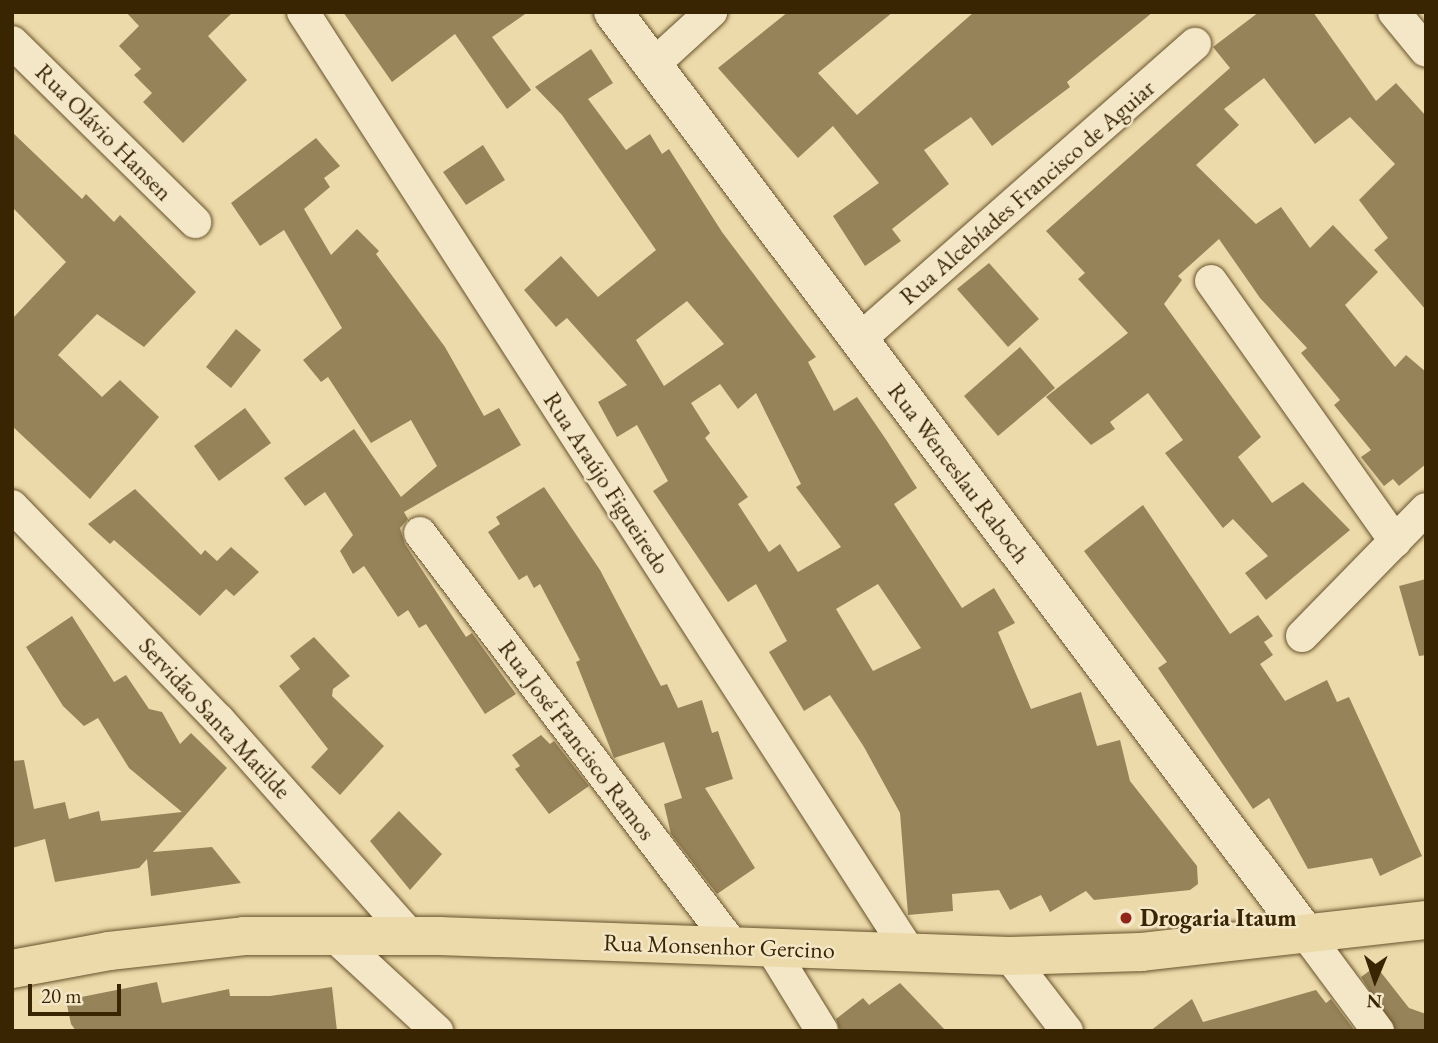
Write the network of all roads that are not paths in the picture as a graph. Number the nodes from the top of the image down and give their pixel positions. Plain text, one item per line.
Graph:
1 (303, 12) edge
2 (614, 12) edge
3 (711, 12) edge
4 (1394, 12) edge
5 (12, 41) edge
6 (1195, 44) dead end
7 (1426, 51) edge
8 (653, 65) junction
9 (195, 222) dead end
10 (1211, 281) dead end
11 (859, 340) junction
12 (12, 506) edge
13 (1426, 509) edge
14 (420, 533) dead end
15 (1395, 541) junction
16 (1302, 636) dead end
17 (1426, 920) edge
18 (1306, 934) junction
19 (333, 935) junction
20 (411, 936) junction
21 (752, 947) junction
22 (910, 953) junction
23 (1009, 956) junction
24 (12, 969) edge
25 (437, 1031) edge
26 (822, 1031) edge
27 (1067, 1031) edge
28 (1378, 1031) edge

1 - 22 street, Rua Araújo Figueiredo
2 - 8 street, Rua Wenceslau Raboch
3 - 8 street
4 - 7 street
5 - 9 street, Rua Olávio Hansen
6 - 11 street, Rua Alcebíades Francisco de Aguiar
8 - 11 street, Rua Wenceslau Raboch
10 - 15 street
11 - 18 street, Rua Wenceslau Raboch
12 - 20 street, Servidão Santa Matilde
13 - 15 street
14 - 21 street, Rua José Francisco Ramos
15 - 16 street
17 - 18 main road, Rua Monsenhor Gercino
18 - 23 main road, Rua Monsenhor Gercino
18 - 28 street
19 - 20 main road, Rua Monsenhor Gercino
19 - 24 main road, Rua Monsenhor Gercino
19 - 25 street
20 - 21 main road, Rua Monsenhor Gercino
21 - 22 main road, Rua Monsenhor Gercino
21 - 26 street, Rua José Francisco Ramos
22 - 23 main road, Rua Monsenhor Gercino
23 - 27 street

